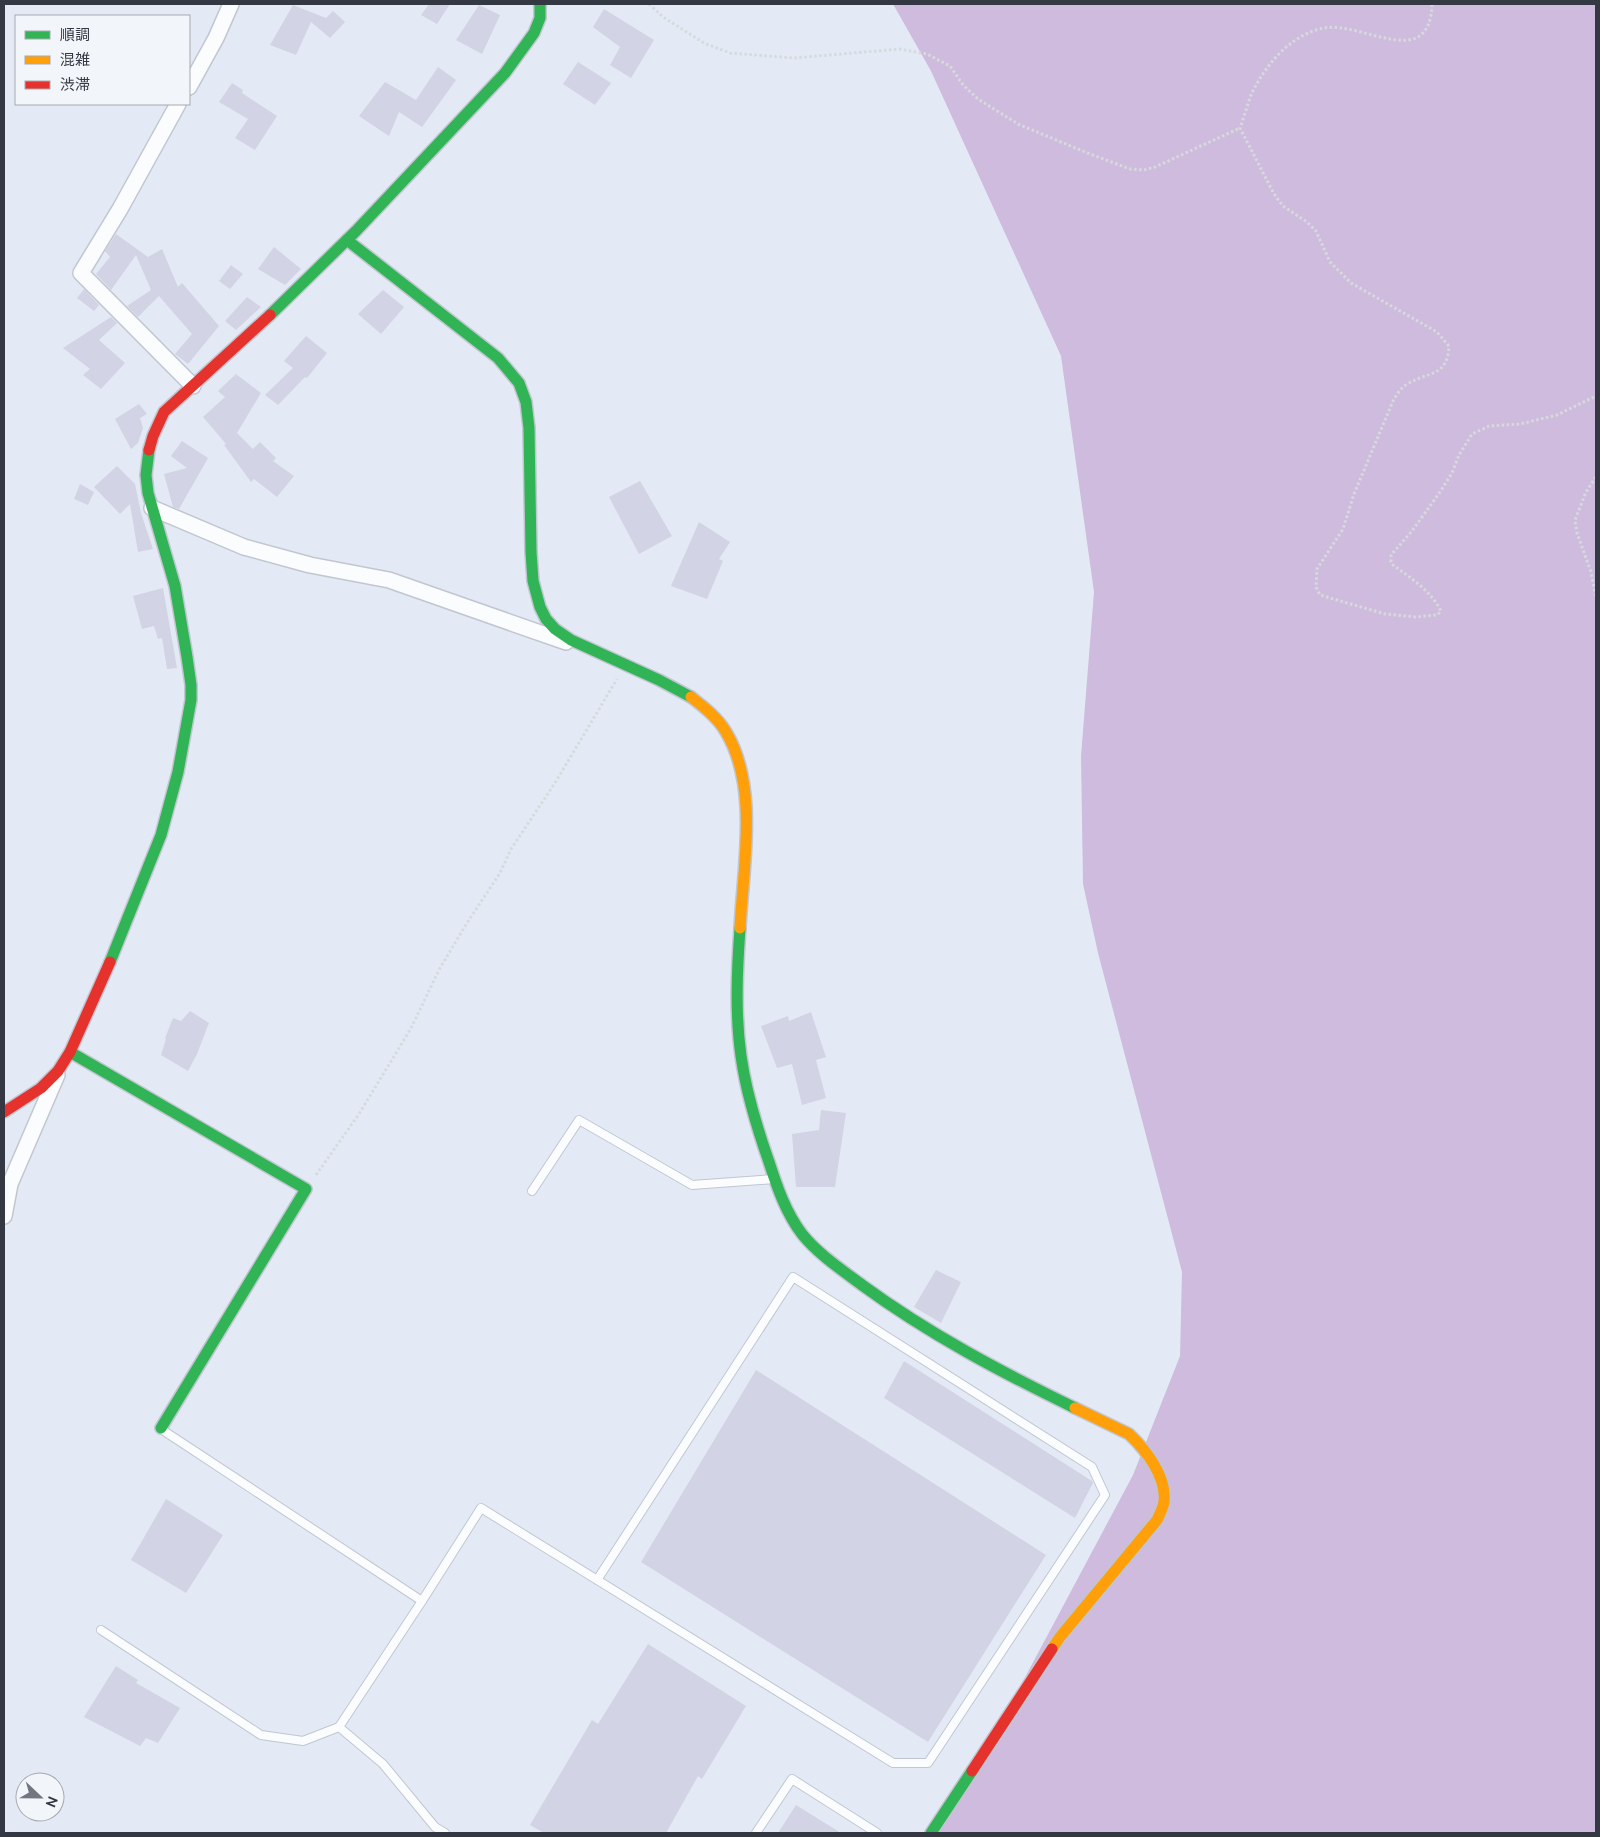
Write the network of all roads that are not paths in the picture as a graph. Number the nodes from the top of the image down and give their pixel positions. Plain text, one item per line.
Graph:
1 (231, 4) edge
2 (540, 4) edge
3 (190, 85) edge
4 (177, 105) edge
5 (347, 240) junction
6 (193, 386) junction
7 (152, 508) junction
8 (593, 651) junction
9 (70, 1052) junction
10 (58, 1071) junction
11 (4, 1112) edge
12 (775, 1179) junction
13 (532, 1191) dead end
14 (4, 1216) edge
15 (161, 1428) joint
16 (597, 1580) junction
17 (422, 1601) junction
18 (101, 1630) dead end
19 (339, 1727) junction
20 (445, 1833) edge
21 (756, 1833) edge
22 (878, 1833) edge
23 (930, 1833) edge

1 - 3 street
2 - 5 street
4 - 6 street
5 - 6 street
5 - 8 street
6 - 7 street
7 - 8 street
7 - 9 street
8 - 12 street
9 - 10 street
9 - 15 street
10 - 11 street
10 - 14 street
12 - 13 lane
12 - 23 street
15 - 17 lane
16 - 16 lane
16 - 17 lane
17 - 19 lane
18 - 19 lane
19 - 20 lane
21 - 22 lane

